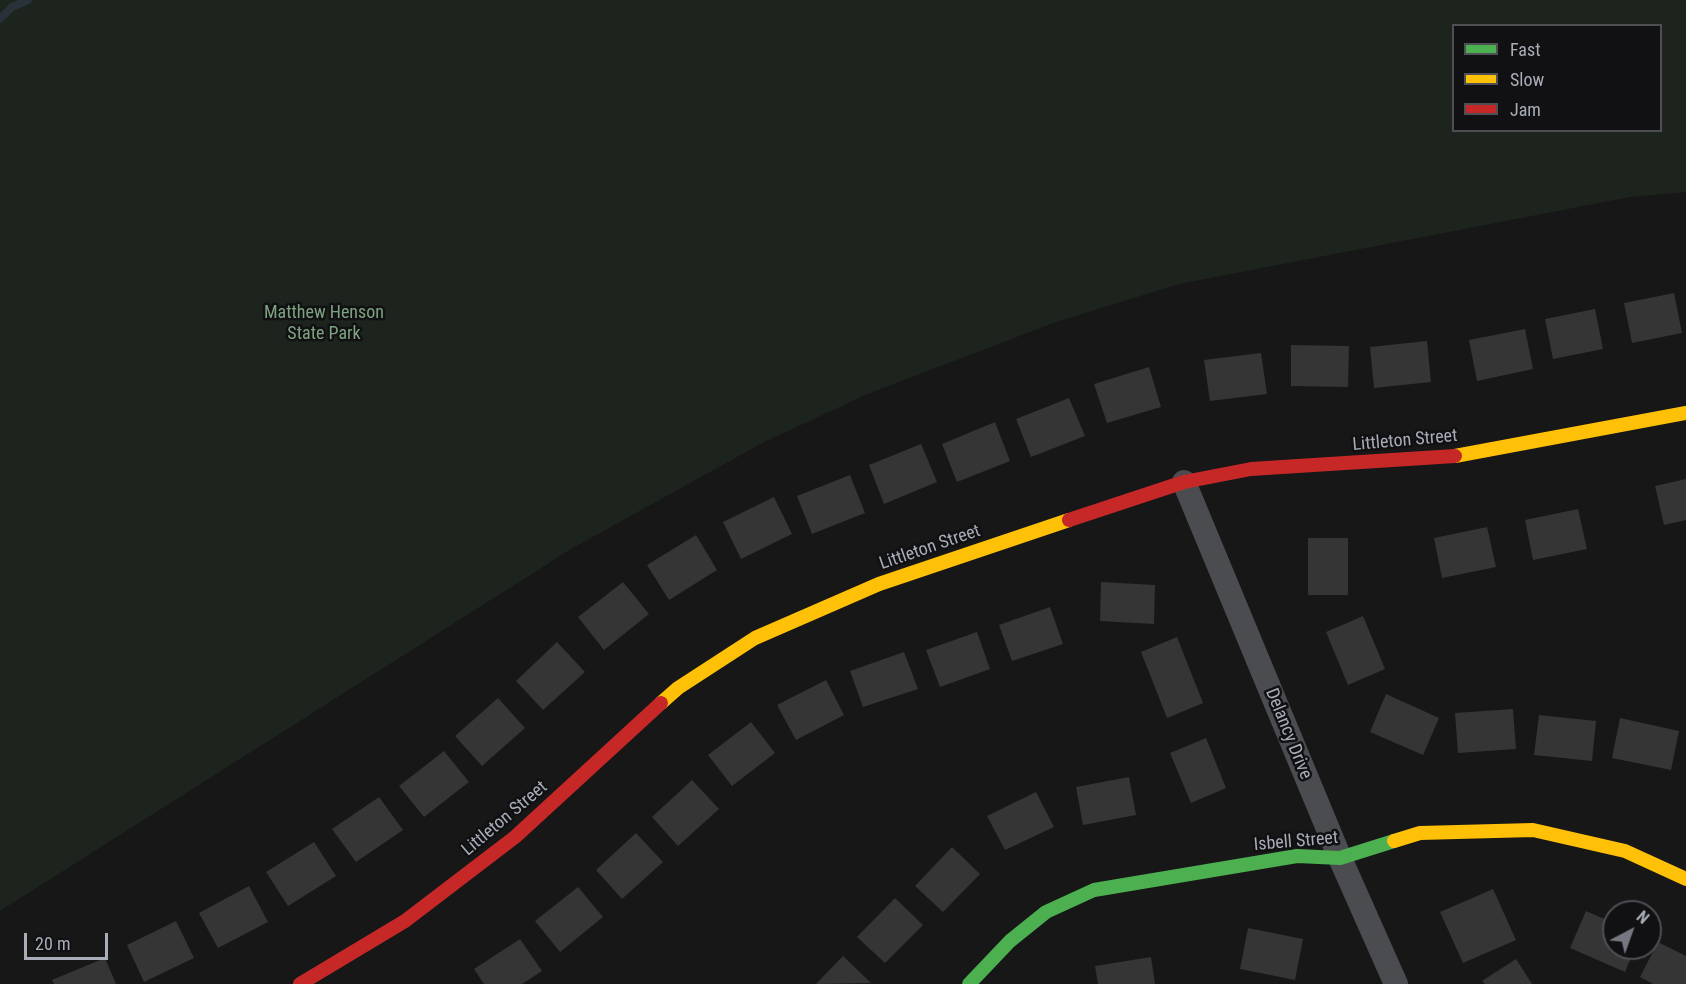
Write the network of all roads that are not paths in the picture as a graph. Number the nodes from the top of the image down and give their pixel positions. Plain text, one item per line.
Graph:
1 (1686, 413) edge
2 (1184, 482) junction
3 (1340, 858) junction
4 (1686, 879) edge
5 (300, 984) edge
6 (969, 984) edge
7 (1396, 984) edge

1 - 2 street, Littleton Street
2 - 3 street, Delancy Drive
2 - 5 street, Littleton Street
3 - 4 street, Isbell Street
3 - 6 street, Isbell Street
3 - 7 street, Delancy Drive

